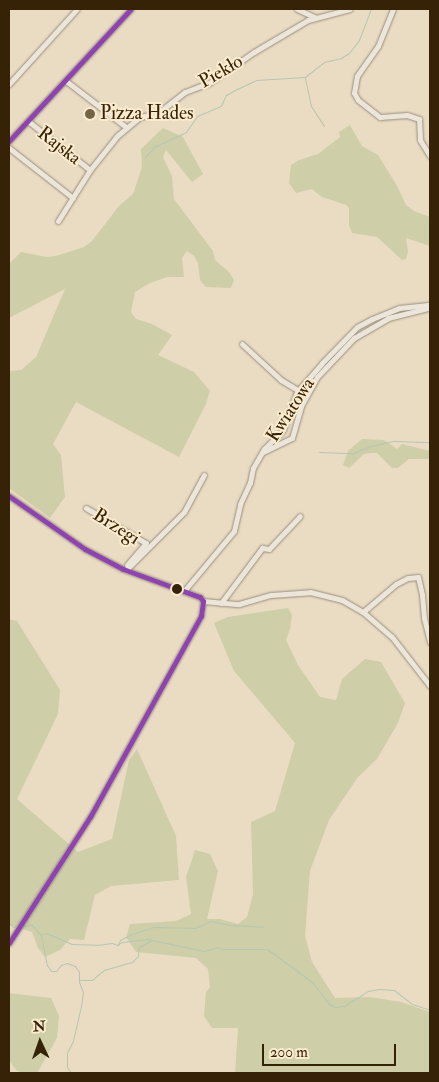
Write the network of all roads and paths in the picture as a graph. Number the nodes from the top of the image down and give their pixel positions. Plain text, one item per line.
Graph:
1 (78, 9) edge
2 (130, 9) edge
3 (297, 9) edge
4 (350, 9) edge
5 (393, 9) edge
6 (314, 17) junction
7 (66, 81) junction
8 (9, 84) edge
9 (28, 121) junction
10 (126, 127) junction
11 (9, 141) edge
12 (9, 148) edge
13 (430, 156) edge
14 (90, 170) junction
15 (73, 198) junction
16 (58, 221) dead end
17 (430, 306) edge
18 (242, 344) dead end
19 (299, 391) junction
20 (262, 452) junction
21 (204, 475) dead end
22 (9, 496) edge
23 (86, 508) dead end
24 (300, 516) dead end
25 (125, 569) junction
26 (184, 591) junction
27 (203, 601) junction
28 (221, 603) junction
29 (363, 612) junction
30 (430, 642) edge
31 (430, 686) edge
32 (9, 942) edge

1 - 8 street
2 - 7 street
3 - 6 street
4 - 6 street, Piekło
5 - 13 street
6 - 10 street, Piekło
7 - 9 street
7 - 10 street
9 - 11 street
9 - 14 street, Rajska
10 - 14 street, Piekło
12 - 15 street
14 - 15 street, Piekło
15 - 16 street, Piekło
17 - 19 street, Kwiatowa
17 - 20 street
18 - 19 street
19 - 20 street, Kwiatowa
20 - 26 street, Kwiatowa
21 - 25 street
22 - 25 street, Brzegi
23 - 25 street, Brzegi
24 - 28 street
25 - 26 street, Brzegi
26 - 27 street, Brzegi
27 - 28 street
27 - 32 street
28 - 29 street
29 - 30 street
29 - 31 street

